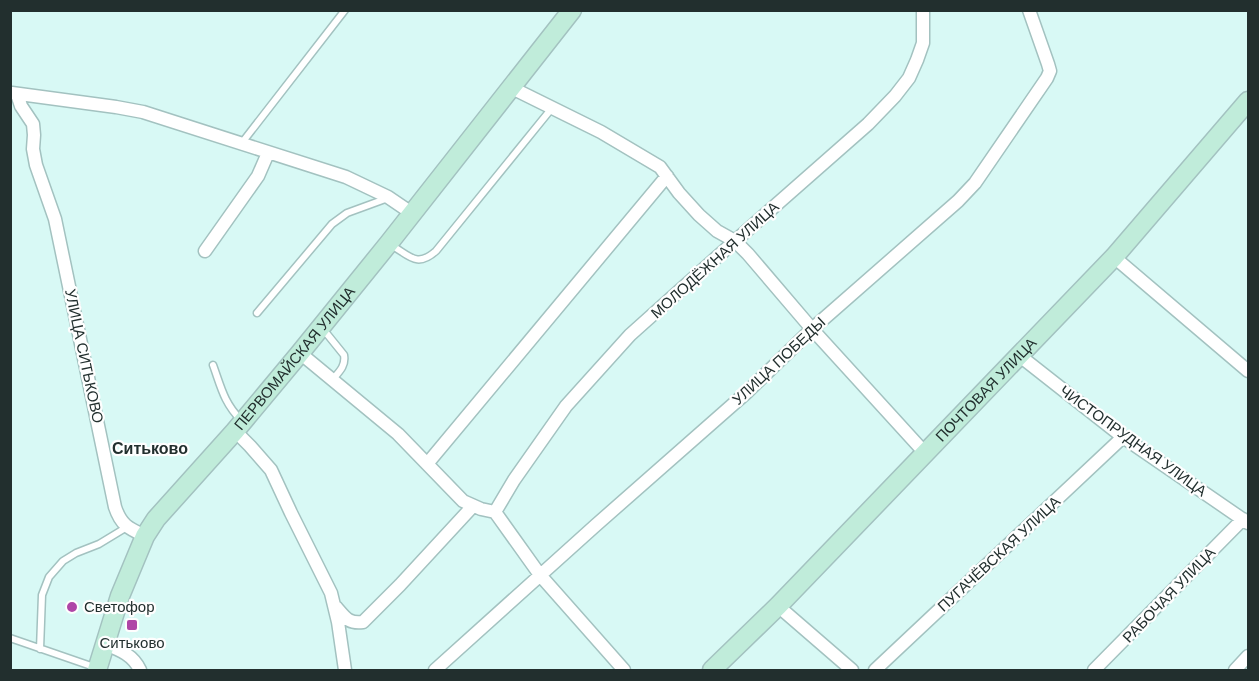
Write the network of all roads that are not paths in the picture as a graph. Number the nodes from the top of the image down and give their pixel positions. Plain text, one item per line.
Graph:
1 (345, 10) edge
2 (572, 10) edge
3 (923, 10) edge
4 (1029, 10) edge
5 (512, 88) junction
6 (14, 94) edge
7 (1248, 101) edge
8 (552, 108) junction
9 (241, 144) junction
10 (268, 153) junction
11 (667, 176) junction
12 (388, 198) junction
13 (412, 214) junction
14 (735, 241) junction
15 (389, 243) junction
16 (205, 251) dead end
17 (1114, 257) junction
18 (257, 313) dead end
19 (321, 327) junction
20 (812, 329) junction
21 (300, 354) junction
22 (1020, 356) junction
23 (213, 365) dead end
24 (1248, 371) edge
25 (332, 380) junction
26 (239, 426) junction
27 (1123, 436) junction
28 (925, 453) junction
29 (428, 464) junction
30 (473, 506) junction
31 (495, 512) junction
32 (1246, 521) edge
33 (127, 527) junction
34 (145, 536) junction
35 (540, 575) junction
36 (335, 606) junction
37 (778, 606) junction
38 (10, 638) edge
39 (105, 644) junction
40 (40, 649) junction
41 (1248, 656) edge
42 (97, 670) edge
43 (140, 670) edge
44 (345, 670) edge
45 (435, 670) edge
46 (624, 670) edge
47 (712, 670) edge
48 (852, 670) edge
49 (875, 670) edge
50 (1094, 670) edge
51 (1235, 670) edge

1 - 9 lane
2 - 5 main road, ПЕРВОМАЙСКАЯ УЛИЦА
3 - 14 street, МОЛОДЁЖНАЯ УЛИЦА
4 - 20 street, УЛИЦА ПОБЕДЫ
5 - 8 street
5 - 13 main road, ПЕРВОМАЙСКАЯ УЛИЦА
6 - 9 street
6 - 33 street, УЛИЦА СИТЬКОВО
7 - 17 main road, ПОЧТОВАЯ УЛИЦА
8 - 11 street
8 - 15 lane
9 - 10 street
10 - 12 street
10 - 16 street
11 - 14 street
11 - 29 street
12 - 13 street
12 - 18 lane
13 - 15 main road, ПЕРВОМАЙСКАЯ УЛИЦА
14 - 20 street
14 - 31 street, МОЛОДЁЖНАЯ УЛИЦА
15 - 19 main road, ПЕРВОМАЙСКАЯ УЛИЦА
17 - 22 main road, ПОЧТОВАЯ УЛИЦА
17 - 24 street
19 - 21 main road, ПЕРВОМАЙСКАЯ УЛИЦА
19 - 25 lane
20 - 28 street
20 - 35 street, УЛИЦА ПОБЕДЫ
21 - 25 street
21 - 26 main road, ПЕРВОМАЙСКАЯ УЛИЦА
22 - 27 street, ЧИСТОПРУДНАЯ УЛИЦА
22 - 28 main road, ПОЧТОВАЯ УЛИЦА
23 - 26 lane
25 - 29 street
26 - 34 main road, ПЕРВОМАЙСКАЯ УЛИЦА
26 - 36 street
27 - 32 street, ЧИСТОПРУДНАЯ УЛИЦА
27 - 49 street, ПУГАЧЁВСКАЯ УЛИЦА
28 - 37 main road, ПОЧТОВАЯ УЛИЦА
29 - 30 street
30 - 31 street
30 - 36 street
31 - 35 street
32 - 50 street, РАБОЧАЯ УЛИЦА
33 - 34 street
33 - 40 lane
34 - 39 main road, ПЕРВОМАЙСКАЯ УЛИЦА
35 - 45 street, УЛИЦА ПОБЕДЫ
35 - 46 street
36 - 44 street
37 - 47 main road, ПОЧТОВАЯ УЛИЦА
37 - 48 street
38 - 40 lane
39 - 42 main road, ПЕРВОМАЙСКАЯ УЛИЦА
39 - 43 street
40 - 42 lane
41 - 51 street

